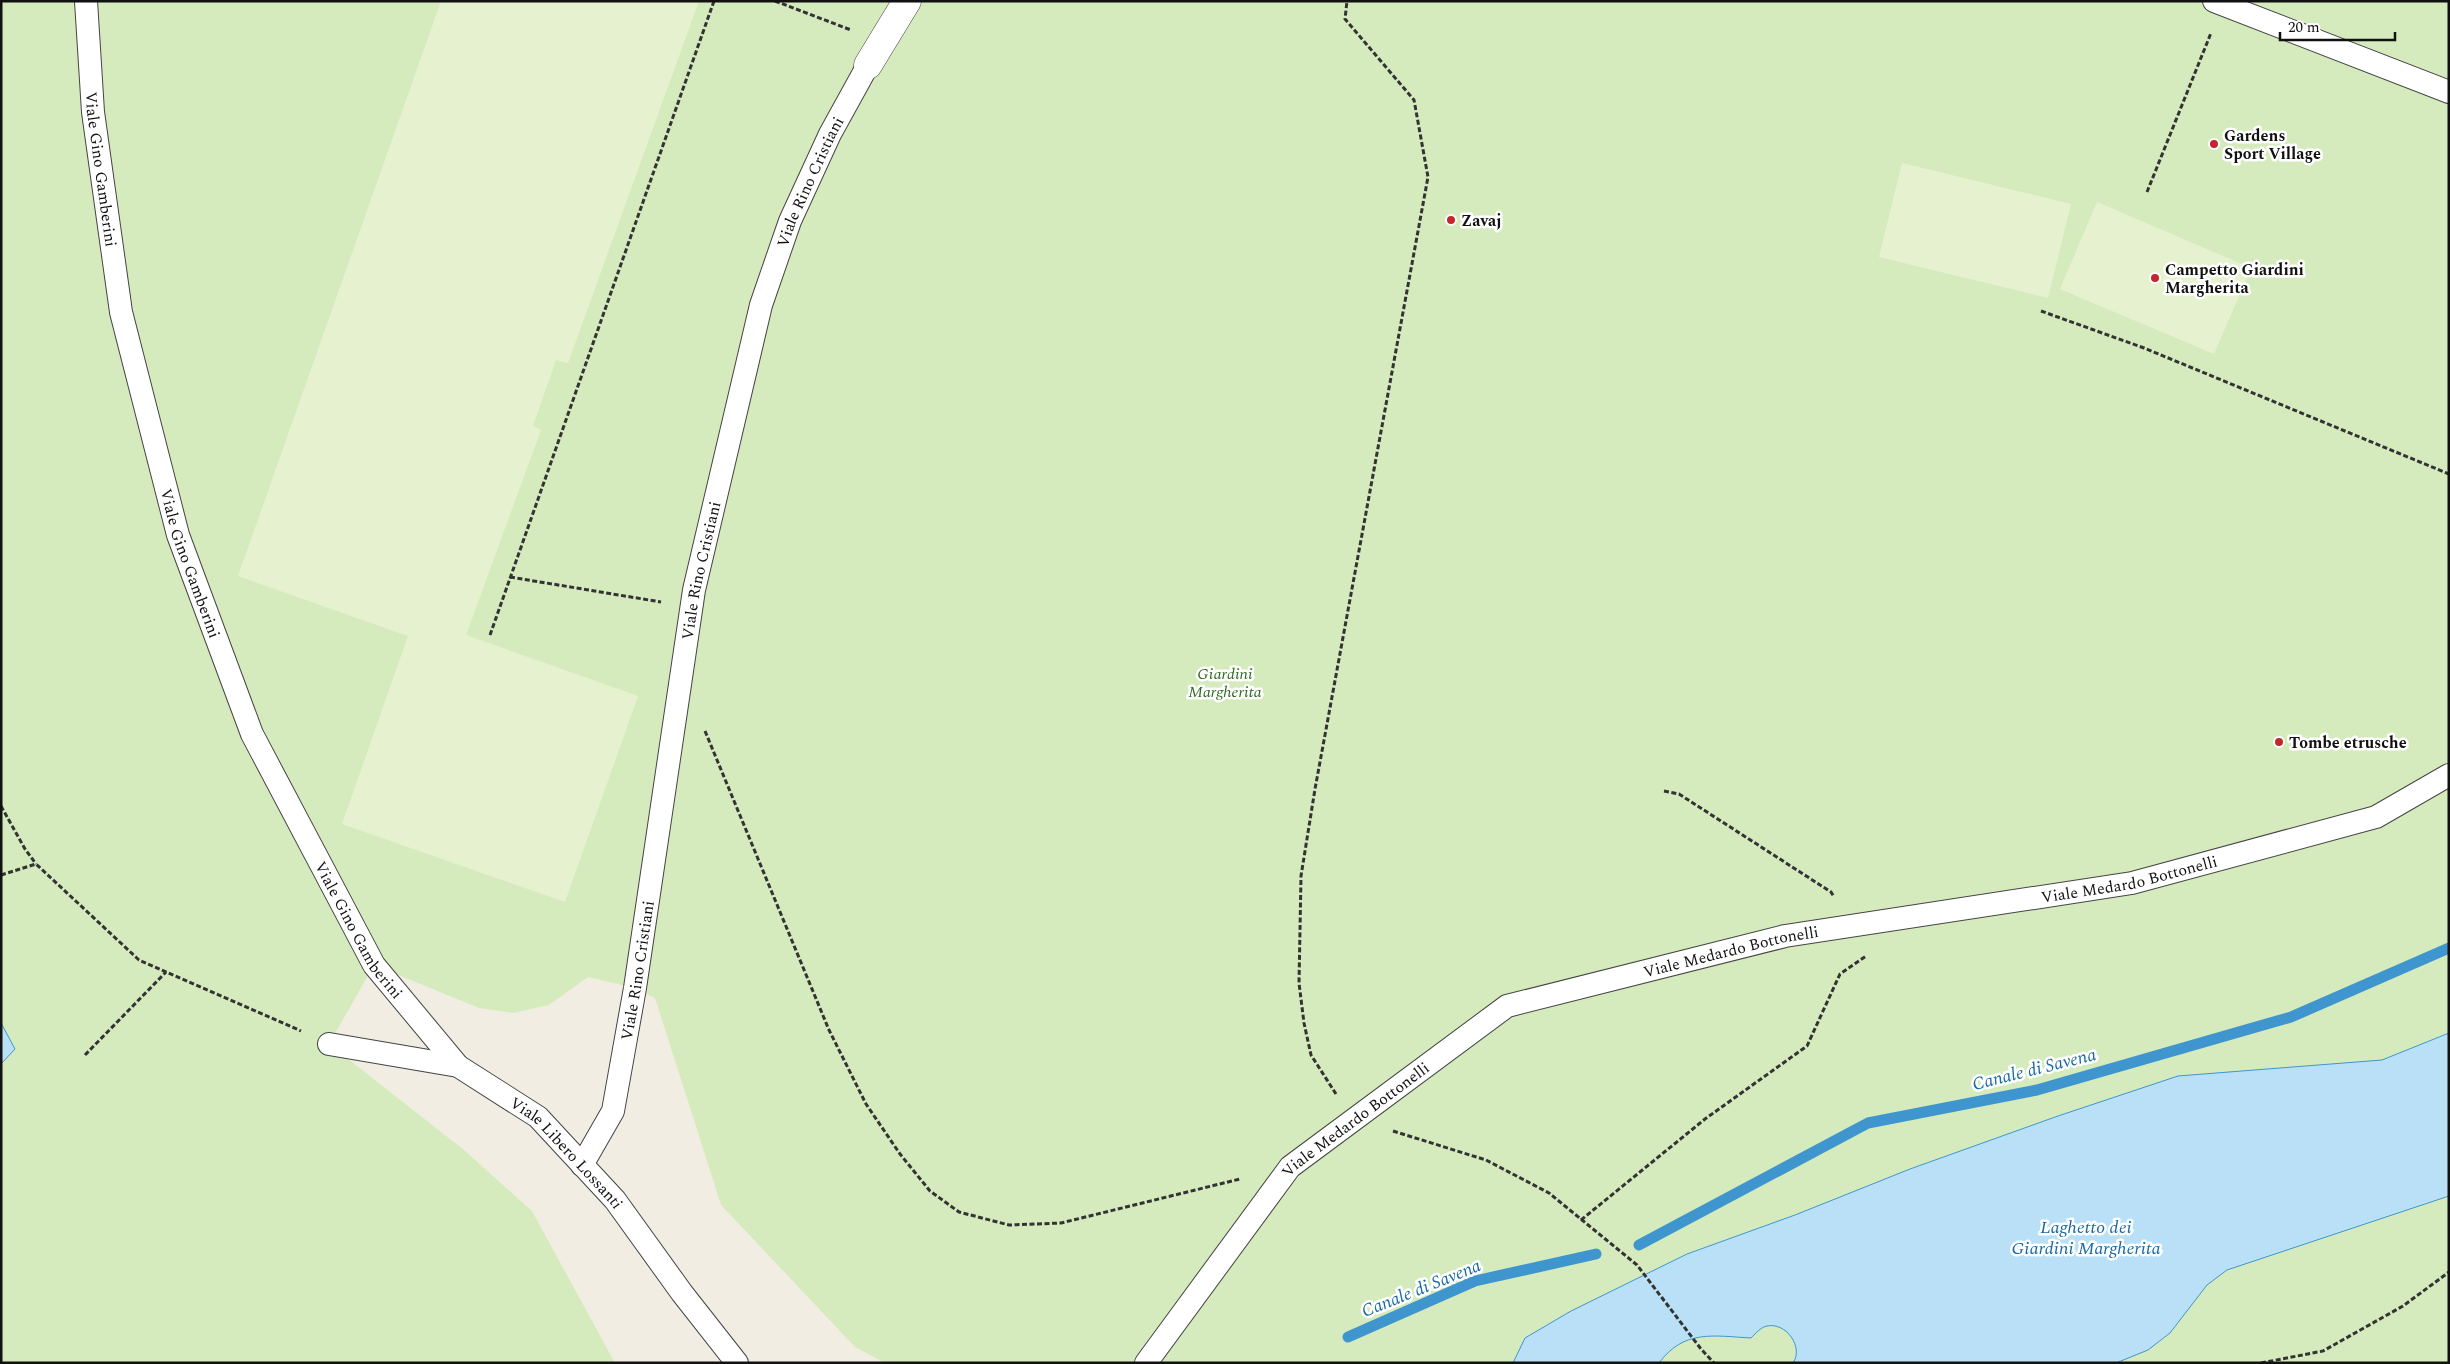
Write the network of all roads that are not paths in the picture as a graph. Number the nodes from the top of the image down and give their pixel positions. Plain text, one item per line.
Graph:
1 (86, 1) edge
2 (907, 1) edge
3 (2218, 3) edge
4 (868, 65) joint
5 (2449, 92) edge
6 (2449, 775) edge
7 (329, 1044) road end
8 (458, 1066) junction
9 (582, 1165) junction
10 (737, 1363) edge
11 (1146, 1363) edge

1 - 8 street, Viale Gino Gamberini
2 - 4 street, Viale Rino Cristiani
3 - 5 street
4 - 9 street, Viale Rino Cristiani
6 - 11 street, Viale Medardo Bottonelli
7 - 8 street, Viale Libero Lossanti
8 - 9 street, Viale Libero Lossanti
9 - 10 street, Viale Libero Lossanti

